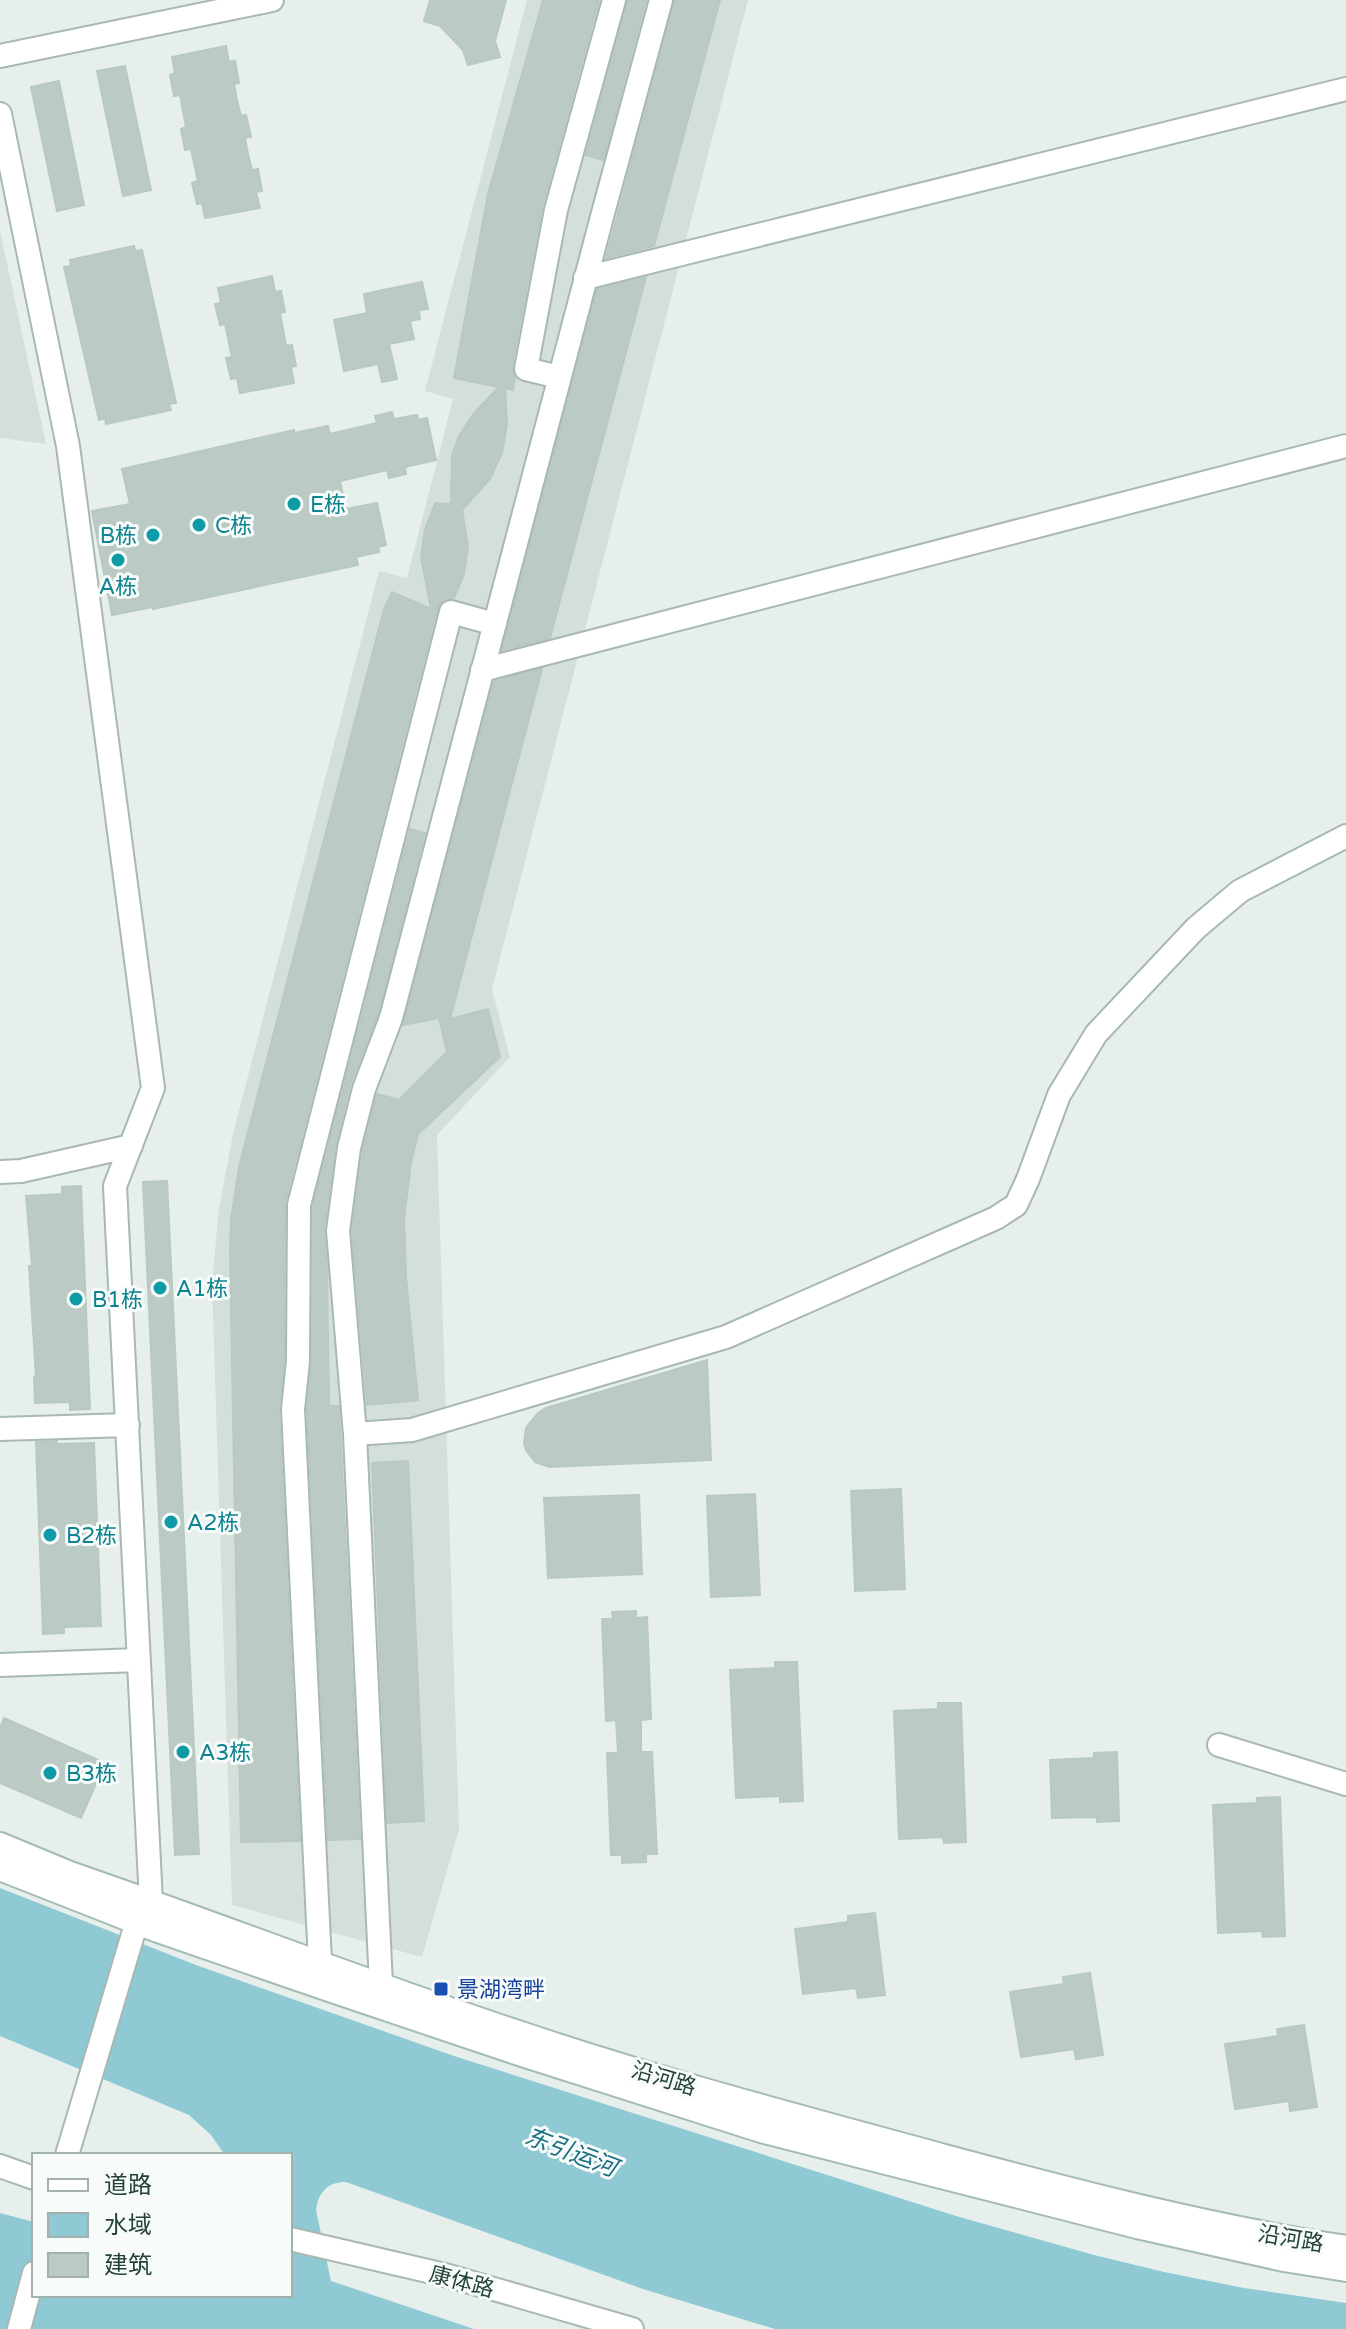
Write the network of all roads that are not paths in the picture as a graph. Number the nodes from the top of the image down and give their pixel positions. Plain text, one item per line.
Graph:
1 (272, 0) edge
2 (614, 0) edge
3 (661, 0) edge
4 (0, 56) edge
5 (1346, 89) edge
6 (0, 114) edge
7 (585, 278) junction
8 (559, 377) junction
9 (1346, 446) edge
10 (495, 624) junction
11 (482, 670) junction
12 (1346, 836) edge
13 (131, 1146) junction
14 (0, 1172) edge
15 (128, 1425) junction
16 (0, 1429) edge
17 (355, 1434) junction
18 (139, 1660) junction
19 (0, 1665) edge
20 (1219, 1745) dead end
21 (1346, 1784) edge
22 (0, 1845) edge
23 (0, 1868) edge
24 (141, 1918) junction
25 (320, 1962) junction
26 (381, 1985) junction
27 (68, 2153) edge
28 (0, 2166) edge
29 (32, 2177) edge
30 (292, 2239) edge
31 (1346, 2248) edge
32 (1346, 2269) edge
33 (32, 2280) edge
34 (19, 2329) edge
35 (632, 2329) edge

1 - 4 street
2 - 8 street
3 - 7 street
5 - 7 street
6 - 13 street
7 - 8 street
8 - 10 street
9 - 11 street
10 - 11 street
10 - 25 street
11 - 17 street
12 - 17 street
13 - 14 street
13 - 15 street
15 - 16 street
15 - 18 street
17 - 26 street
18 - 19 street
18 - 24 street
20 - 21 street
22 - 24 main road, 沿河路
23 - 24 main road, 沿河路
24 - 25 main road, 沿河路
24 - 27 street
24 - 32 main road, 沿河路
25 - 26 main road, 沿河路
26 - 31 main road, 沿河路
28 - 29 street
30 - 35 street, 康体路
33 - 34 street

